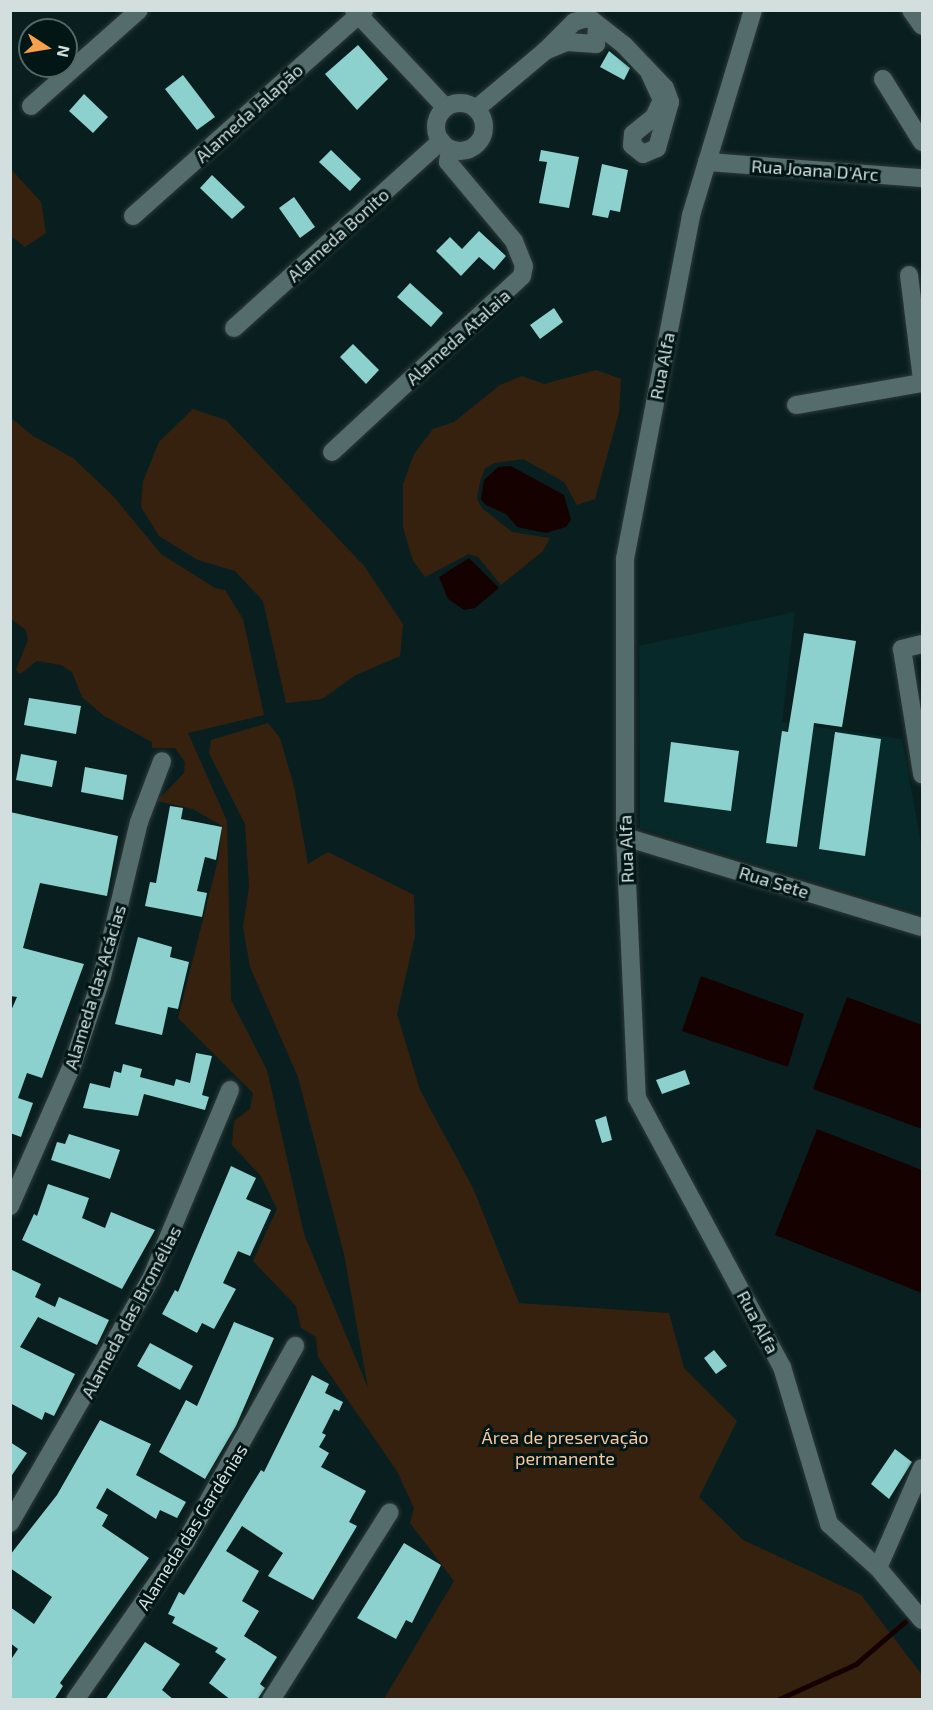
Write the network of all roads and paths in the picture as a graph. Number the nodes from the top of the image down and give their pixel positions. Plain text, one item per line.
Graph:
1 (139, 10) edge
2 (753, 10) edge
3 (911, 10) edge
4 (359, 12) edge
5 (597, 26) junction
6 (922, 26) edge
7 (596, 44) junction
8 (624, 45) junction
9 (545, 51) junction
10 (650, 74) dead end
11 (883, 79) dead end
12 (32, 106) dead end
13 (446, 108) junction
14 (476, 109) junction
15 (922, 142) edge
16 (446, 145) junction
17 (707, 162) junction
18 (922, 178) edge
19 (133, 216) dead end
20 (909, 275) dead end
21 (234, 328) dead end
22 (922, 381) edge
23 (796, 405) dead end
24 (332, 452) dead end
25 (922, 644) edge
26 (162, 761) dead end
27 (921, 762) edge
28 (625, 837) junction
29 (922, 927) edge
30 (230, 1090) dead end
31 (10, 1206) edge
32 (296, 1346) dead end
33 (922, 1468) edge
34 (390, 1512) dead end
35 (10, 1523) edge
36 (878, 1568) junction
37 (916, 1614) edge
38 (75, 1700) edge
39 (271, 1700) edge

1 - 12 street
2 - 17 street, Rua Alfa
3 - 6 street
4 - 13 street
4 - 19 street, Alameda Jalapão
5 - 7 street
5 - 8 street
5 - 9 street
7 - 8 street
7 - 9 street
8 - 10 street
9 - 14 street
11 - 15 street
13 - 14 street
13 - 16 street
14 - 16 street
16 - 21 street, Alameda Bonito
16 - 24 street, Alameda Atalaia
17 - 18 street, Rua Joana D'Arc
17 - 28 street, Rua Alfa
20 - 22 street
22 - 23 street
25 - 27 street
26 - 31 street, Alameda das Acácias
28 - 29 street, Rua Sete
28 - 36 street, Rua Alfa
30 - 35 street, Alameda das Bromélias
32 - 38 street, Alameda das Gardênias
33 - 36 street
34 - 39 street
36 - 37 street, Rua Alfa

